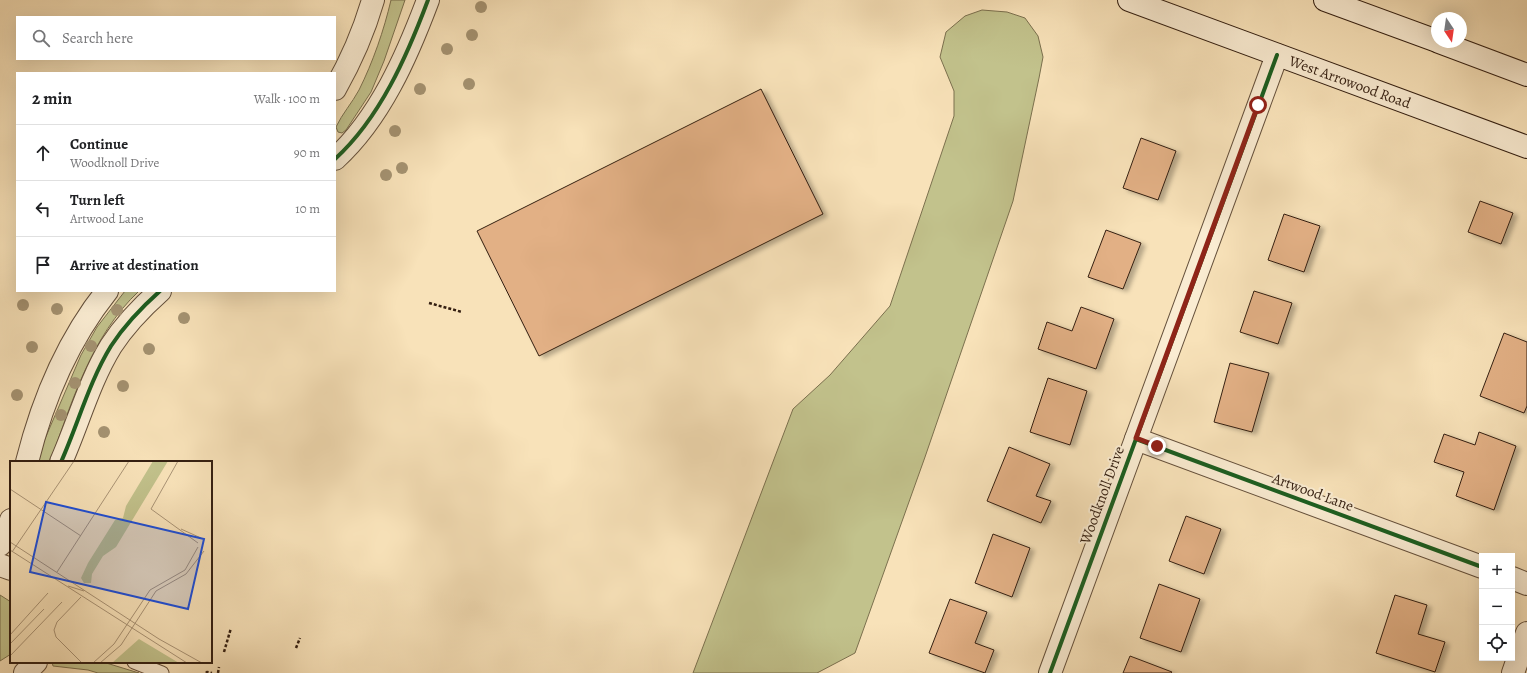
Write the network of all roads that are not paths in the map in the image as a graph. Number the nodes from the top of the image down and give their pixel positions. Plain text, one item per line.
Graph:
1 (373, 0) edge
2 (428, 0) edge
3 (1129, 0) edge
4 (1325, 0) edge
5 (1431, 39) edge
6 (1455, 48) edge
7 (1277, 55) junction
8 (1527, 74) edge
9 (336, 87) edge
10 (1527, 147) edge
11 (336, 158) edge
12 (106, 292) edge
13 (159, 292) edge
14 (1136, 438) junction
15 (27, 461) edge
16 (61, 461) edge
17 (10, 523) edge
18 (0, 546) edge
19 (0, 565) edge
20 (1479, 566) edge
21 (10, 569) edge
22 (1515, 579) edge
23 (1527, 584) edge
24 (1527, 633) edge
25 (35, 663) edge
26 (137, 663) edge
27 (25, 673) edge
28 (162, 673) edge
29 (1050, 673) edge
30 (1512, 673) edge

1 - 9 street
2 - 11 street
3 - 7 street, West Arrowood Road
4 - 5 street
6 - 8 street
7 - 10 street, West Arrowood Road
7 - 14 street, Woodknoll Drive
12 - 15 street
13 - 16 street
14 - 20 street, Artwood Lane
14 - 29 street, Woodknoll Drive
17 - 18 street
19 - 21 street
22 - 23 street
24 - 30 street
25 - 27 street
26 - 28 lane

